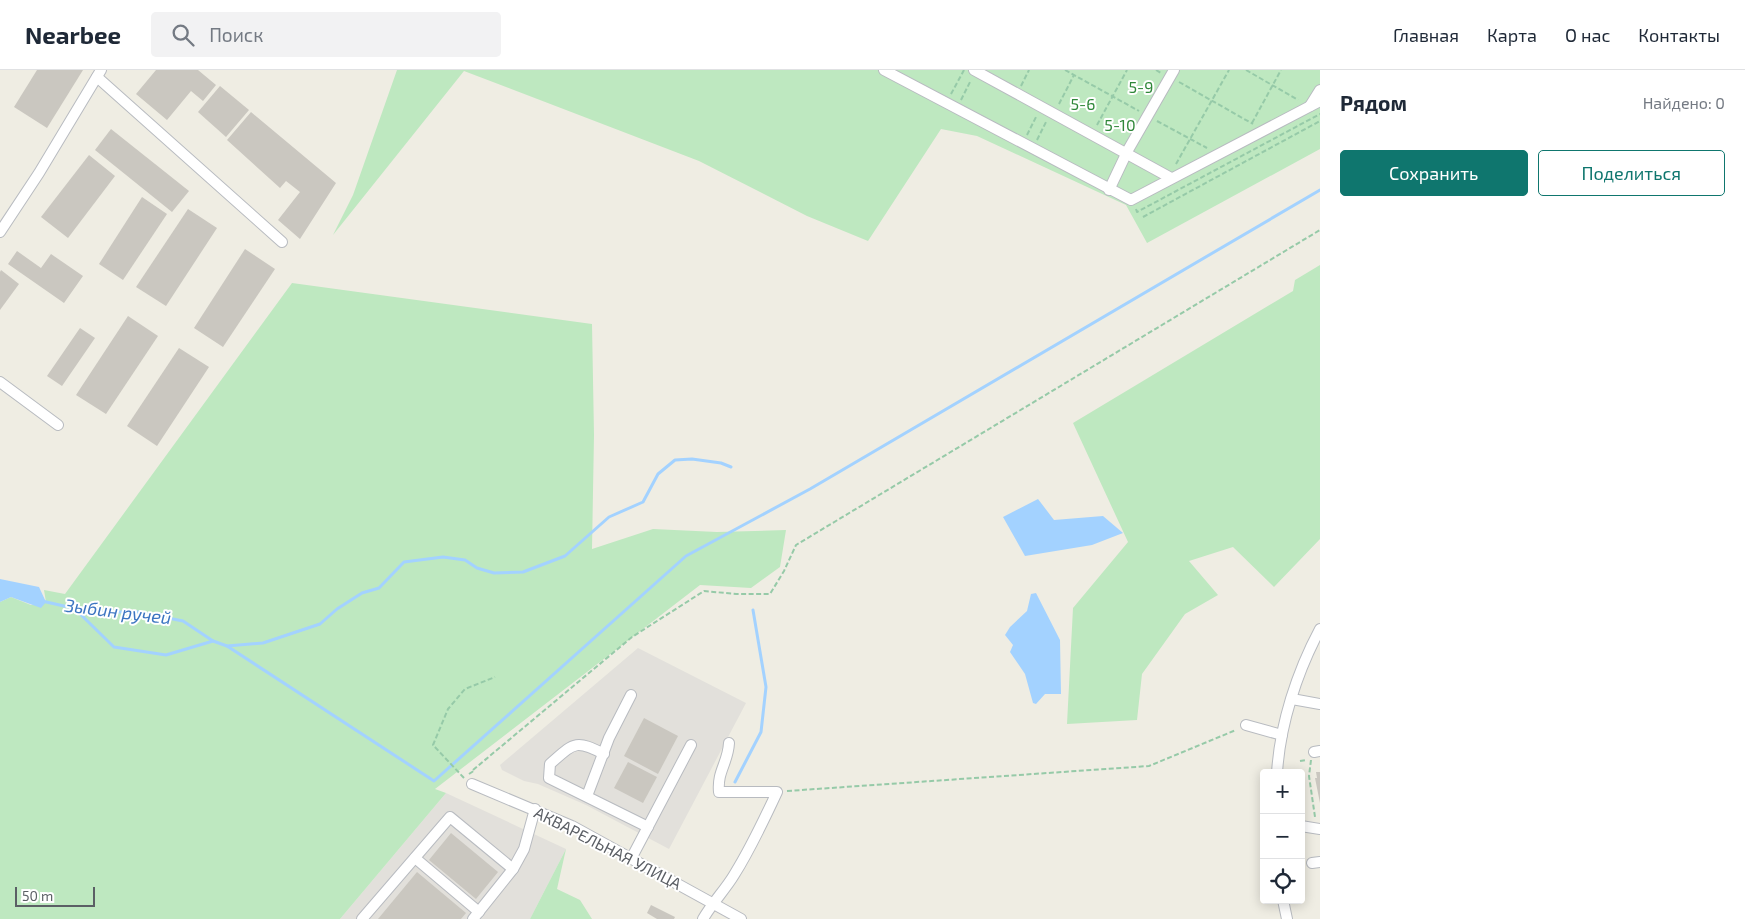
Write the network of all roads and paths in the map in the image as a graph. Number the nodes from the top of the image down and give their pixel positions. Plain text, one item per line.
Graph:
1 (884, 70) edge
2 (964, 70) edge
3 (975, 70) edge
4 (1029, 70) edge
5 (1065, 70) edge
6 (1127, 70) edge
7 (1229, 70) edge
8 (1246, 70) edge
9 (1281, 70) edge
10 (99, 74) edge
11 (1172, 74) edge
12 (1074, 75) junction
13 (1272, 85) junction
14 (1320, 90) edge
15 (1017, 94) junction
16 (1112, 97) junction
17 (1212, 101) junction
18 (1320, 101) edge
19 (946, 103) junction
20 (1041, 107) junction
21 (1310, 107) junction
22 (956, 108) junction
23 (1052, 113) junction
24 (1320, 114) edge
25 (1148, 116) junction
26 (1320, 122) edge
27 (1251, 123) junction
28 (1293, 129) junction
29 (1264, 130) junction
30 (1296, 134) junction
31 (1092, 135) junction
32 (1190, 139) junction
33 (1022, 143) junction
34 (1032, 149) junction
35 (1217, 154) junction
36 (1127, 155) junction
37 (1223, 166) junction
38 (1226, 171) junction
39 (1171, 178) junction
40 (1109, 190) junction
41 (1137, 212) dead end
42 (1143, 217) dead end
43 (1320, 230) edge
44 (0, 232) edge
45 (282, 242) dead end
46 (0, 382) edge
47 (58, 424) dead end
48 (1320, 629) edge
49 (495, 676) dead end
50 (631, 695) dead end
51 (1292, 699) junction
52 (1320, 704) edge
53 (1246, 726) joint
54 (1282, 735) junction
55 (729, 742) dead end
56 (691, 745) dead end
57 (604, 754) junction
58 (1300, 761) dead end
59 (1278, 769) edge
60 (473, 770) dead end
61 (472, 784) joint
62 (777, 792) junction
63 (587, 796) junction
64 (535, 809) junction
65 (648, 827) junction
66 (1305, 827) edge
67 (1319, 829) edge
68 (632, 857) junction
69 (415, 858) junction
70 (513, 869) junction
71 (712, 903) junction
72 (1284, 904) edge
73 (476, 915) edge
74 (362, 919) edge
75 (703, 919) edge
76 (741, 919) edge
77 (1287, 919) edge

1 - 19 street
2 - 19 path
3 - 15 street
3 - 22 path
4 - 15 path
5 - 12 path
6 - 16 path
7 - 17 path
8 - 13 path
9 - 13 path
10 - 44 street
10 - 45 street
11 - 17 path
11 - 25 street
12 - 16 path
12 - 23 path
13 - 21 path
13 - 27 path
14 - 21 street
15 - 20 street
16 - 25 path
16 - 31 path
17 - 27 path
17 - 32 path
18 - 21 street
19 - 22 street
20 - 23 street
20 - 33 path
21 - 29 street
22 - 33 street
23 - 31 street
23 - 34 path
24 - 28 path
25 - 32 path
25 - 36 street
26 - 30 path
27 - 29 path
28 - 30 path
28 - 37 path
29 - 35 street
30 - 38 path
31 - 36 street
32 - 35 path
32 - 39 path
33 - 34 street
34 - 40 street
35 - 39 street
36 - 39 street
36 - 40 street
37 - 38 path
37 - 41 path
38 - 42 path
39 - 40 street
43 - 60 path
46 - 47 street
48 - 51 street
49 - 61 path
50 - 57 street
51 - 52 street
51 - 54 street
53 - 54 street
53 - 62 path
54 - 59 street
55 - 62 street
56 - 65 street
57 - 63 street
57 - 63 street
58 - 67 path
61 - 64 street, АКВАРЕЛЬНАЯ УЛИЦА
62 - 71 street
63 - 65 street
64 - 68 street, АКВАРЕЛЬНАЯ УЛИЦА
64 - 70 street
65 - 68 street
66 - 67 street
68 - 71 street, АКВАРЕЛЬНАЯ УЛИЦА
69 - 70 street
69 - 73 street
69 - 74 street
70 - 73 street
71 - 75 street
71 - 76 street, АКВАРЕЛЬНАЯ УЛИЦА
72 - 77 street

